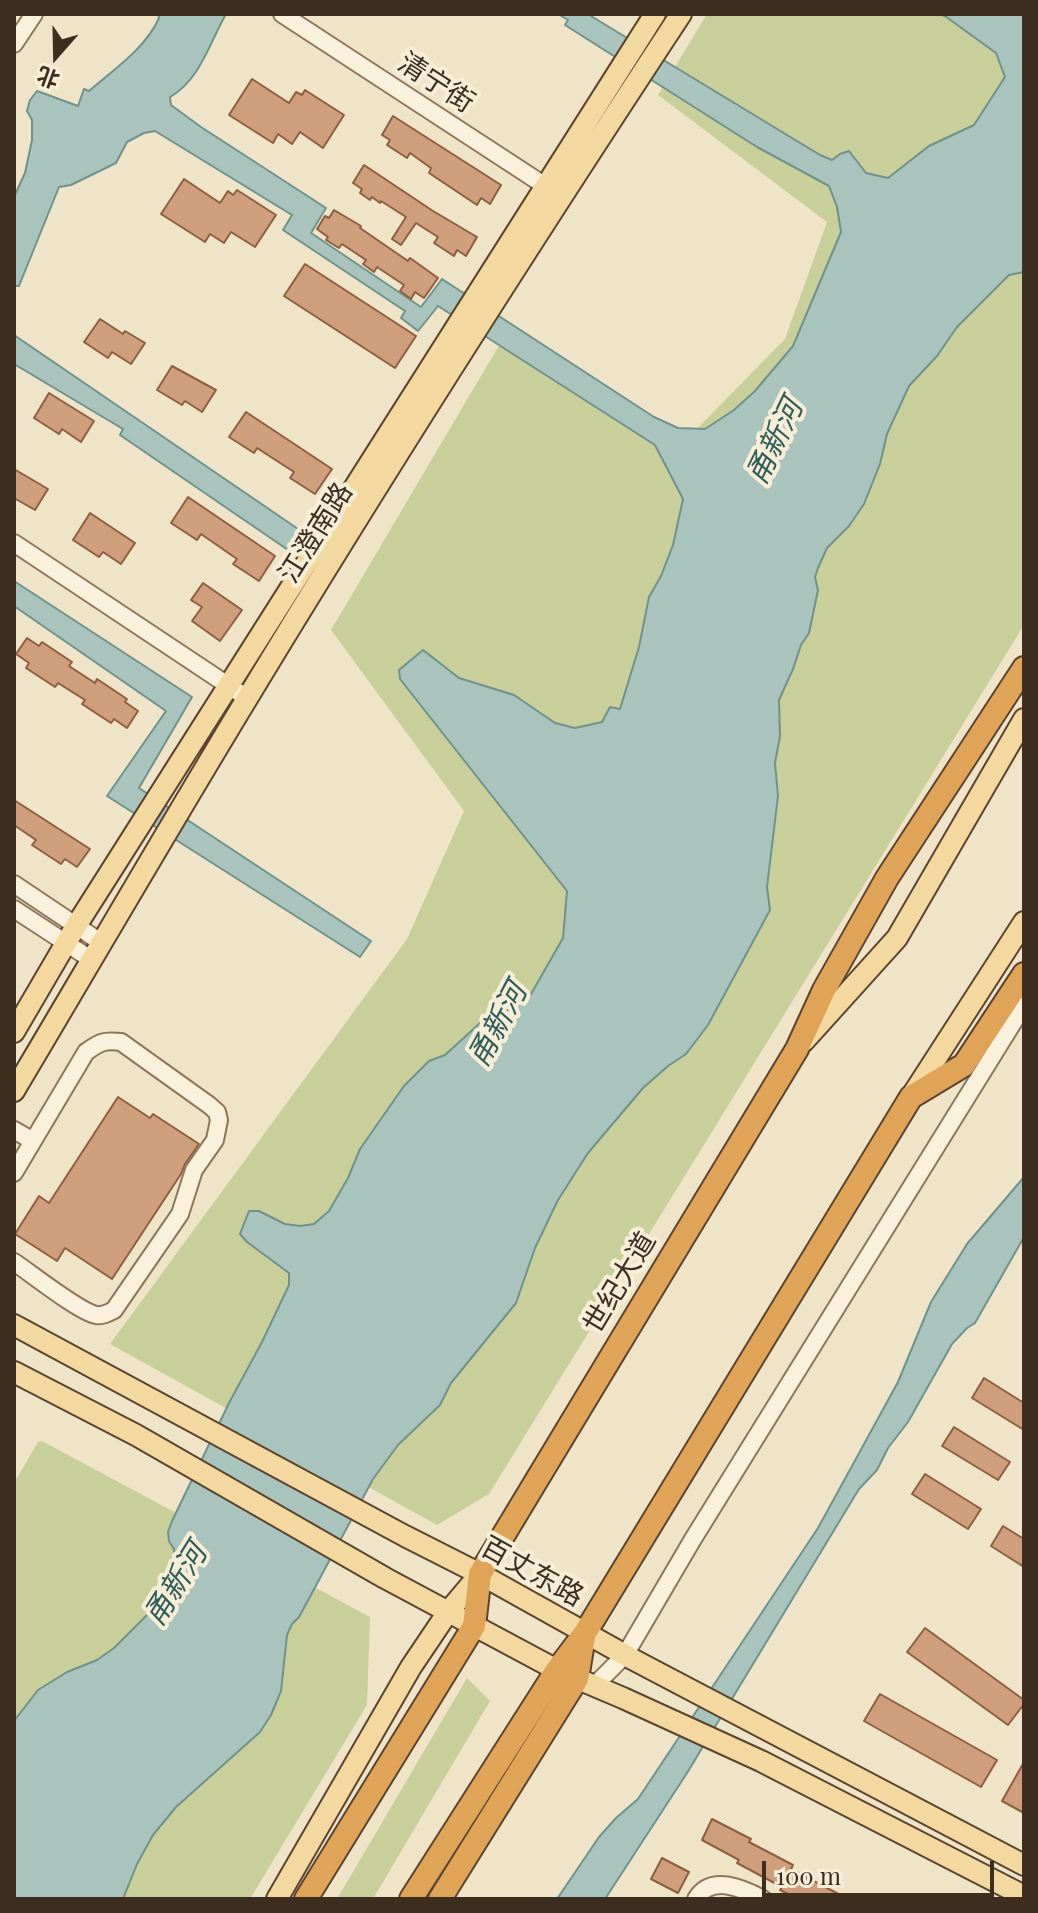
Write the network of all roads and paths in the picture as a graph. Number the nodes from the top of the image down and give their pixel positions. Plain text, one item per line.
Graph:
1 (34, 14) edge
2 (282, 14) edge
3 (655, 14) edge
4 (681, 14) edge
5 (14, 44) edge
6 (553, 191) junction
7 (14, 543) edge
8 (1024, 668) edge
9 (228, 687) junction
10 (247, 698) junction
11 (1024, 719) edge
12 (14, 884) edge
13 (14, 909) edge
14 (1024, 922) edge
15 (71, 934) junction
16 (97, 951) junction
17 (1021, 978) edge
18 (1024, 1005) edge
19 (14, 1032) edge
20 (797, 1049) junction
21 (14, 1091) edge
22 (911, 1097) junction
23 (14, 1130) edge
24 (33, 1141) junction
25 (14, 1173) edge
26 (14, 1262) edge
27 (14, 1325) edge
28 (14, 1372) edge
29 (480, 1574) junction
30 (448, 1612) junction
31 (474, 1626) junction
32 (585, 1633) junction
33 (634, 1660) junction
34 (557, 1670) junction
35 (586, 1682) junction
36 (1024, 1865) edge
37 (1024, 1896) edge
38 (277, 1899) edge
39 (306, 1899) edge
40 (411, 1899) edge
41 (440, 1899) edge
42 (696, 1899) edge
43 (763, 1899) edge

1 - 5 street
2 - 6 street, 清宁街
3 - 6 main road, 江澄南路
4 - 6 main road, 江澄南路
6 - 9 main road, 江澄南路
6 - 10 main road, 江澄南路
7 - 9 street
8 - 20 highway
9 - 10 street
9 - 15 main road, 江澄南路
10 - 16 main road, 江澄南路
11 - 20 main road, 世纪大道
12 - 15 street
13 - 15 street
14 - 22 main road
15 - 16 street
15 - 19 main road, 江澄南路
16 - 21 main road, 江澄南路
17 - 22 highway
18 - 33 street
20 - 29 highway, 世纪大道
22 - 32 highway
23 - 24 street
24 - 25 street
24 - 26 street
27 - 29 main road, 百丈东路
28 - 30 main road
29 - 30 main road
29 - 31 highway, 世纪大道
29 - 32 main road, 百丈东路
30 - 31 main road
30 - 38 main road
31 - 34 main road
31 - 39 highway, 世纪大道
32 - 33 main road, 百丈东路
32 - 34 highway
32 - 35 highway
33 - 35 street
33 - 36 main road, 百丈东路
34 - 35 main road
34 - 40 highway
35 - 37 main road
35 - 41 highway
42 - 43 street

